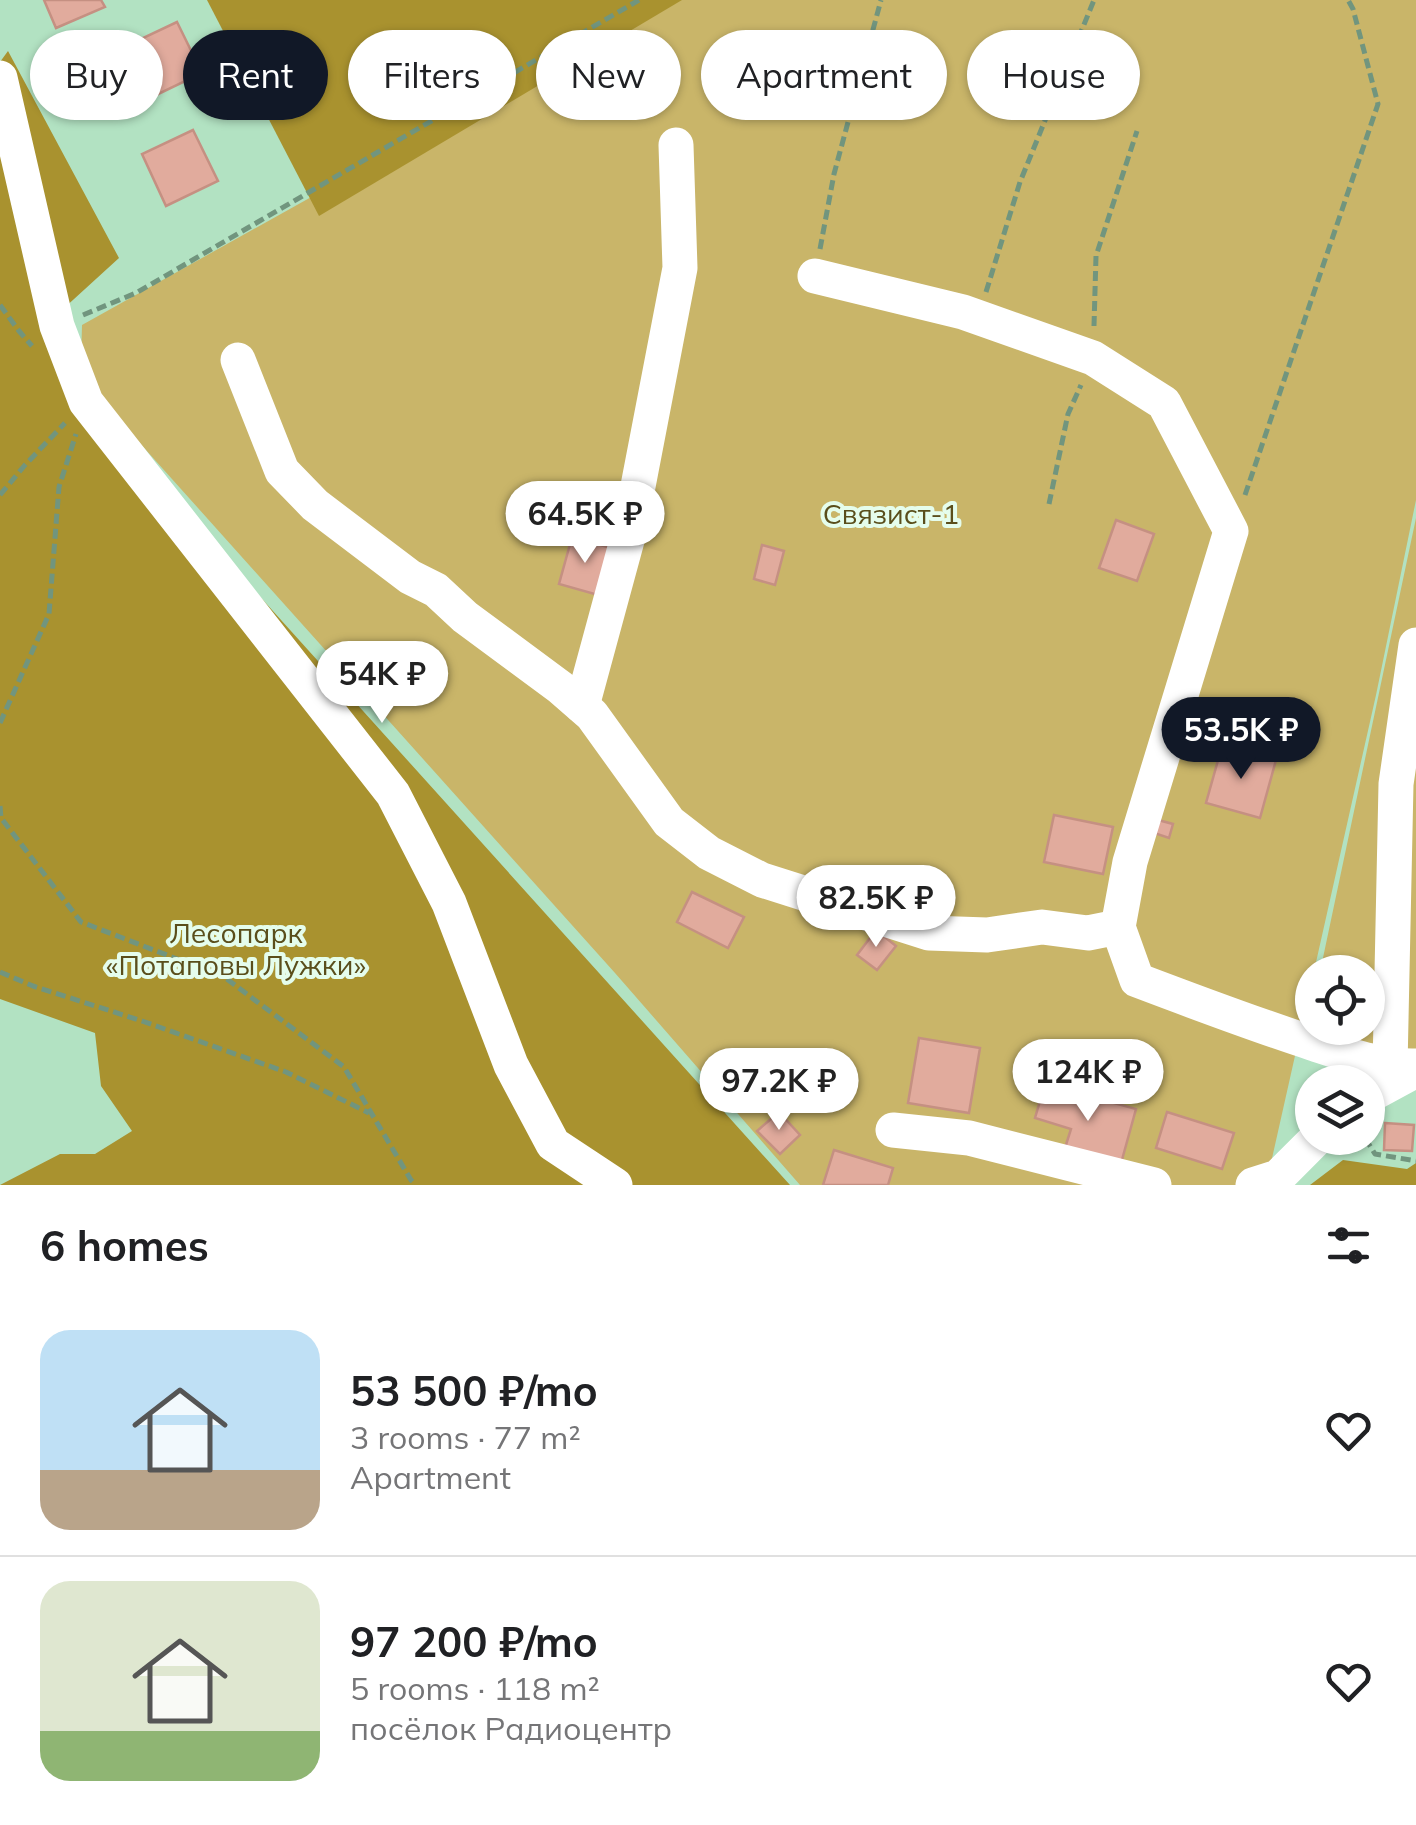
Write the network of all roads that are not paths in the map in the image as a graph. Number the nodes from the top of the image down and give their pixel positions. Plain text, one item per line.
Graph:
1 (0, 78) edge
2 (676, 145) dead end
3 (815, 276) road end
4 (238, 360) dead end
5 (1416, 645) edge
6 (582, 706) junction
7 (1118, 927) junction
8 (1407, 1068) edge
9 (1385, 1084) edge
10 (893, 1130) dead end
11 (1300, 1155) edge
12 (615, 1185) edge
13 (1154, 1185) edge
14 (1253, 1185) edge

1 - 12 street
2 - 6 street
3 - 7 street
4 - 6 street
5 - 8 street
6 - 7 street
7 - 8 street
8 - 9 street
10 - 13 street
11 - 14 street

